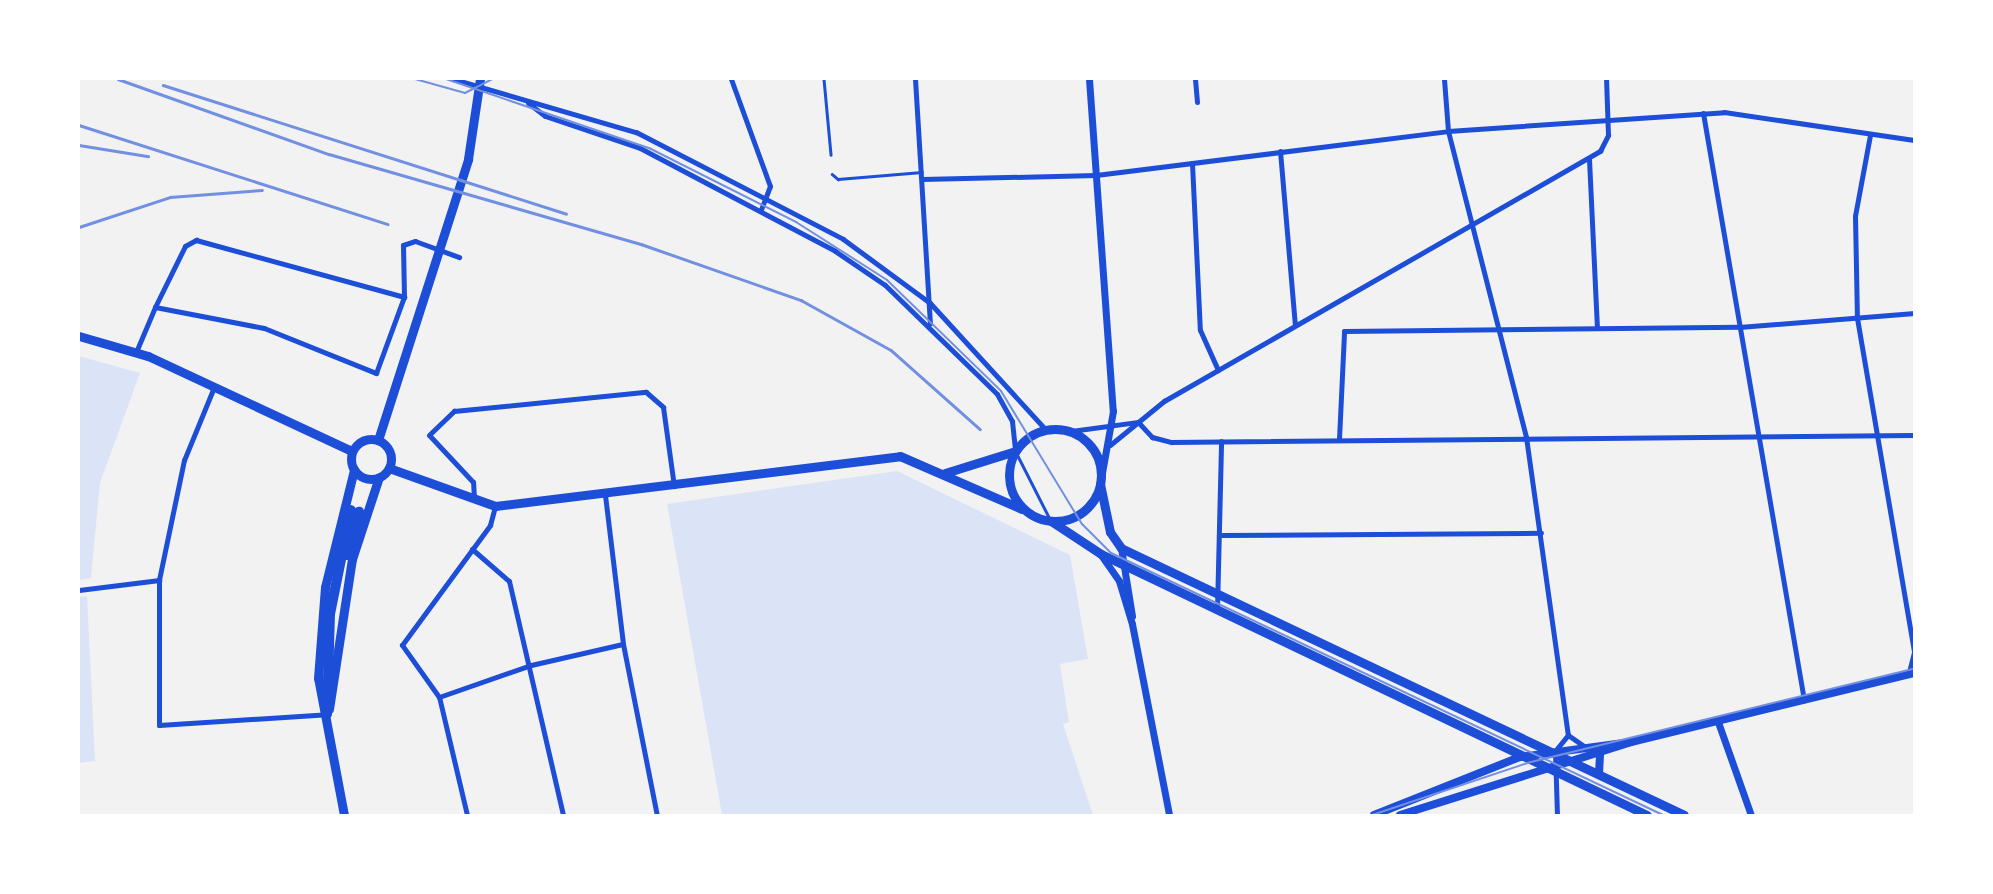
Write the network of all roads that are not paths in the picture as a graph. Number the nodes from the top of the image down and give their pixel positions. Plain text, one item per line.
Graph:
1 (453, 79) edge
2 (480, 79) edge
3 (731, 79) edge
4 (824, 79) edge
5 (915, 79) edge
6 (1089, 79) edge
7 (1195, 79) edge
8 (1444, 79) edge
9 (1606, 79) edge
10 (1197, 102) dead end
11 (528, 103) junction
12 (1703, 113) junction
13 (1608, 119) junction
14 (1448, 131) junction
15 (1870, 135) junction
16 (1914, 140) edge
17 (1280, 151) junction
18 (831, 155) dead end
19 (1589, 159) junction
20 (1192, 163) junction
21 (832, 174) dead end
22 (922, 175) junction
23 (1096, 175) junction
24 (767, 198) junction
25 (761, 210) junction
26 (1472, 226) junction
27 (459, 257) dead end
28 (404, 297) junction
29 (930, 303) junction
30 (155, 307) junction
31 (1914, 313) edge
32 (1857, 318) junction
33 (930, 324) junction
34 (1295, 325) junction
35 (1498, 327) junction
36 (1597, 327) junction
37 (1739, 327) junction
38 (79, 336) edge
39 (136, 352) junction
40 (1217, 370) junction
41 (214, 387) junction
42 (1138, 422) junction
43 (1113, 424) junction
44 (1047, 431) junction
45 (1071, 431) junction
46 (1914, 435) edge
47 (1757, 436) junction
48 (1526, 437) junction
49 (1874, 437) junction
50 (1339, 439) junction
51 (378, 440) junction
52 (1221, 441) junction
53 (1110, 445) junction
54 (352, 451) junction
55 (1015, 451) junction
56 (388, 468) junction
57 (354, 470) junction
58 (945, 473) junction
59 (379, 477) junction
60 (1100, 484) junction
61 (674, 486) junction
62 (605, 495) junction
63 (473, 503) junction
64 (495, 506) junction
65 (1022, 509) junction
66 (355, 511) dead end
67 (1051, 521) junction
68 (1541, 533) junction
69 (1222, 535) junction
70 (1121, 548) junction
71 (472, 549) junction
72 (1101, 554) junction
73 (1128, 567) junction
74 (159, 580) junction
75 (79, 590) edge
76 (1222, 598) junction
77 (1217, 609) junction
78 (1132, 624) junction
79 (623, 644) junction
80 (531, 665) junction
81 (1913, 670) edge
82 (439, 697) junction
83 (1804, 702) junction
84 (327, 714) junction
85 (1718, 722) junction
86 (1568, 735) junction
87 (1631, 742) junction
88 (1584, 746) junction
89 (1555, 751) junction
90 (1600, 754) junction
91 (1520, 757) junction
92 (1574, 761) junction
93 (1555, 768) junction
94 (1599, 774) junction
95 (344, 815) edge
96 (467, 815) edge
97 (563, 815) edge
98 (657, 815) edge
99 (1169, 815) edge
100 (1374, 815) edge
101 (1400, 815) edge
102 (1557, 815) edge
103 (1647, 815) edge
104 (1684, 815) edge
105 (1751, 815) edge

1 - 11 street
2 - 51 main road
3 - 24 street
4 - 18 lane
5 - 22 street
6 - 23 street
7 - 10 street
8 - 14 street
9 - 13 street
11 - 24 street
11 - 25 street
12 - 13 street
12 - 15 street
12 - 37 street
13 - 14 street
13 - 19 street
14 - 17 street
14 - 26 street
15 - 16 street
15 - 32 street
17 - 20 street
17 - 34 street
19 - 26 street
19 - 36 street
20 - 23 street
20 - 40 street
21 - 22 lane
22 - 23 street
22 - 29 street
23 - 43 street
24 - 25 street
24 - 29 street
25 - 33 street
26 - 34 street
26 - 35 street
27 - 28 street
28 - 30 street
28 - 30 street
29 - 33 street
29 - 44 street
30 - 39 street
31 - 32 street
32 - 37 street
32 - 49 street
33 - 55 street
34 - 40 street
35 - 36 street
35 - 48 street
35 - 50 street
36 - 37 street
37 - 47 street
38 - 39 main road
39 - 41 main road
40 - 42 street
41 - 54 main road
41 - 74 street
42 - 43 street
42 - 52 street
42 - 53 street
43 - 45 street
43 - 53 street
44 - 45 main road
44 - 55 main road
45 - 60 main road
46 - 49 street
47 - 48 street
47 - 49 street
47 - 83 street
48 - 50 street
48 - 68 street
49 - 81 street
50 - 52 street
51 - 54 main road
51 - 56 main road
52 - 69 street
53 - 60 street
54 - 57 main road
55 - 58 main road
55 - 65 main road
55 - 67 lane
56 - 59 main road
56 - 63 main road
57 - 59 main road
57 - 84 main road
58 - 61 main road
58 - 65 main road
59 - 84 main road
60 - 67 main road
60 - 70 main road
61 - 62 main road
61 - 63 street
62 - 64 main road
62 - 79 street
63 - 64 main road
64 - 71 street
65 - 67 main road
66 - 84 highway
67 - 72 main road
68 - 69 street
68 - 86 street
69 - 76 street
70 - 73 street
70 - 76 main road
71 - 80 street
71 - 82 street
72 - 73 main road
72 - 78 street
73 - 77 main road
73 - 78 street
74 - 75 street
74 - 84 street
76 - 77 street
76 - 89 main road
77 - 91 main road
78 - 99 street
79 - 80 street
79 - 98 street
80 - 82 street
80 - 97 street
81 - 83 main road
82 - 96 street
83 - 85 main road
84 - 95 main road
85 - 87 main road
85 - 105 street
86 - 88 street
86 - 89 street
87 - 88 main road
87 - 90 main road
88 - 89 main road
89 - 91 main road
89 - 92 main road
89 - 93 street
90 - 92 main road
90 - 94 main road
91 - 93 main road
91 - 100 main road
92 - 93 main road
92 - 94 main road
93 - 101 main road
93 - 102 street
93 - 103 main road
94 - 104 main road

